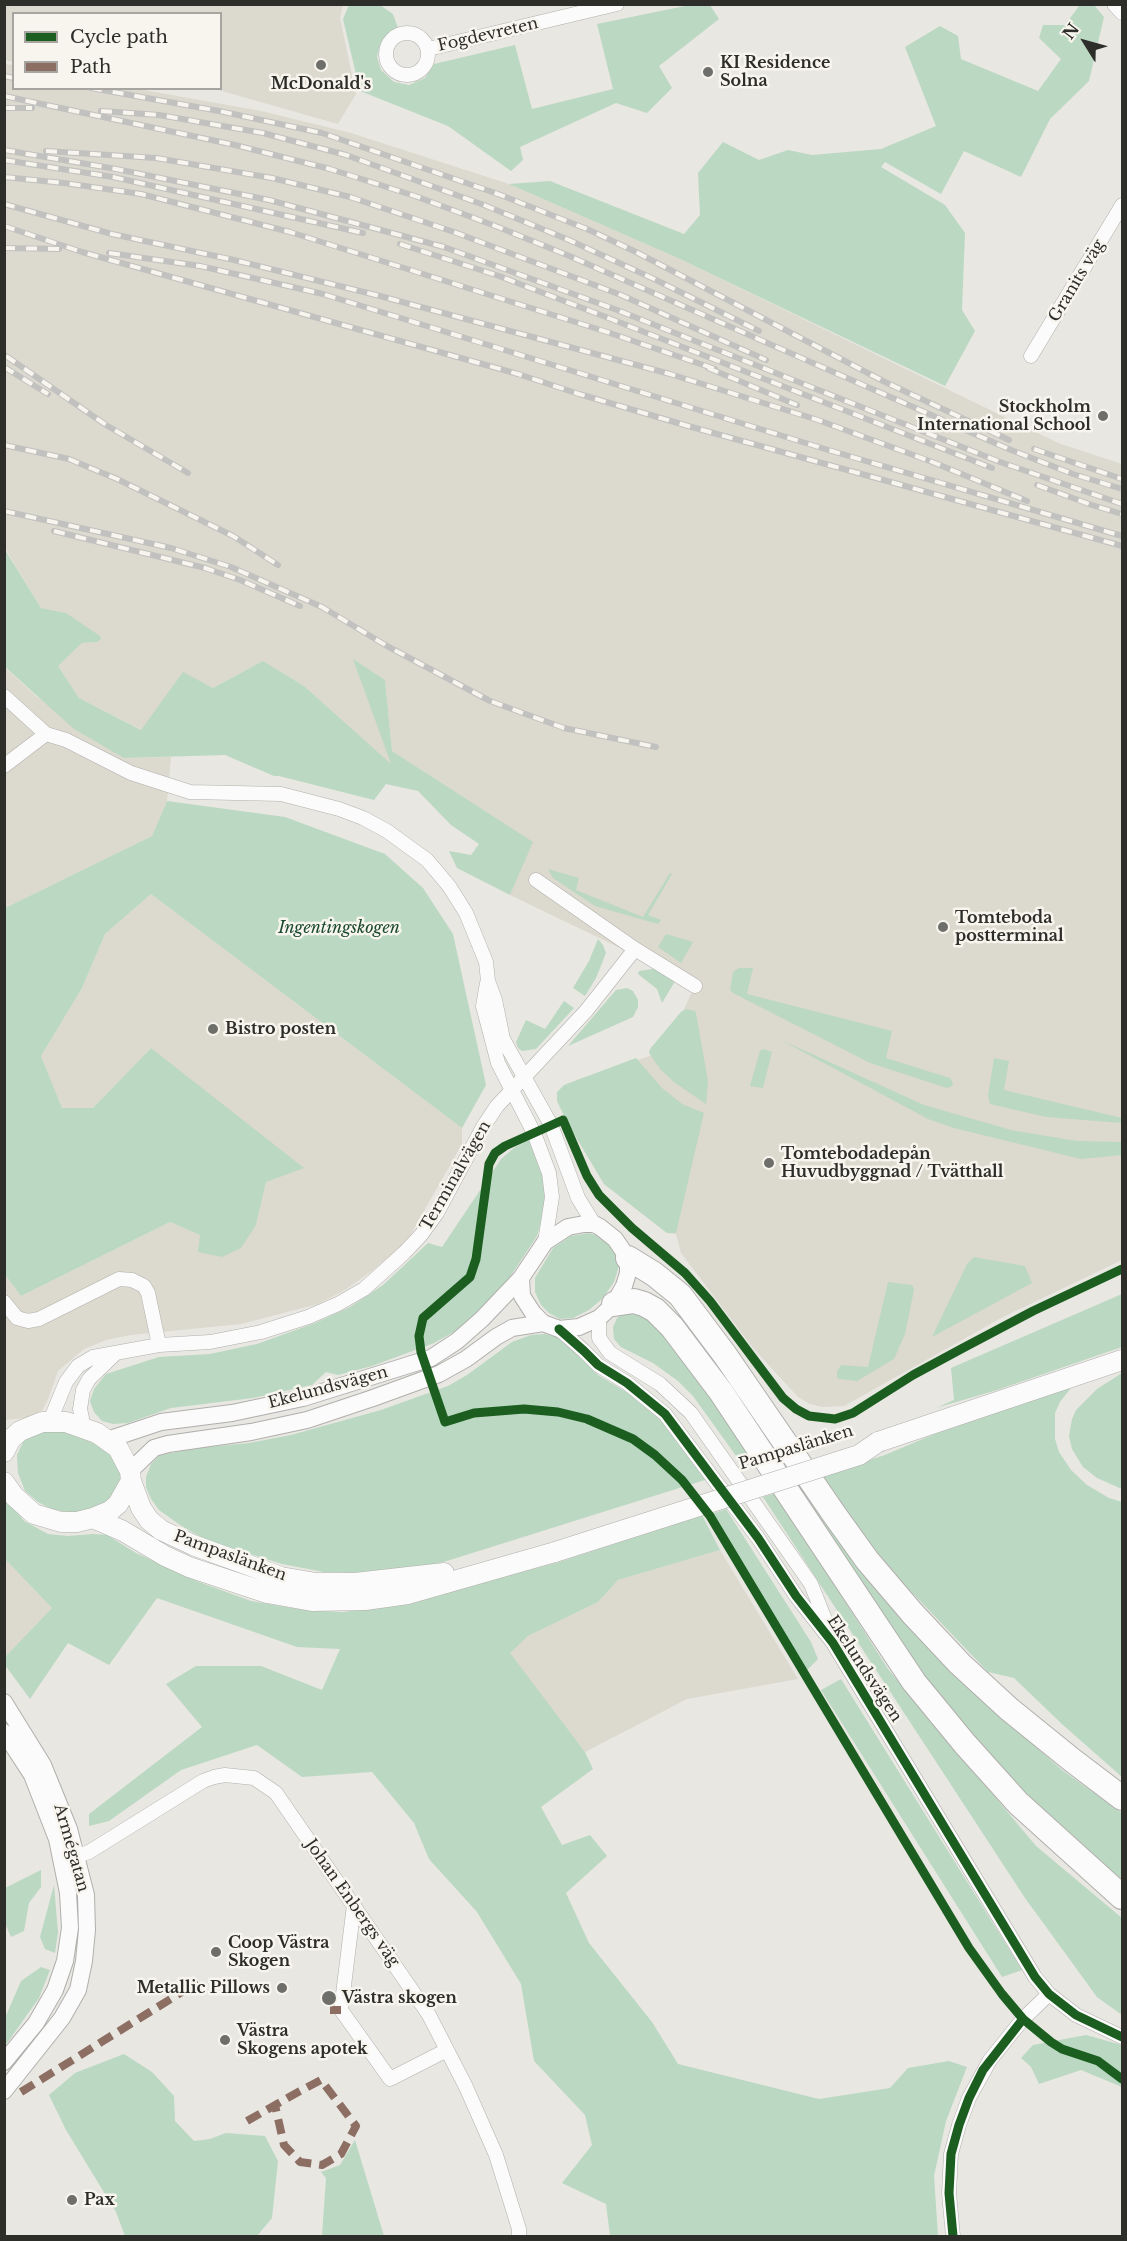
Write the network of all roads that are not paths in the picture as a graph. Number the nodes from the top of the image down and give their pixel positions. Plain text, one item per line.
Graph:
1 (617, 4) edge
2 (1114, 4) edge
3 (1122, 13) edge
4 (428, 49) dead end
5 (1122, 205) edge
6 (1031, 357) dead end
7 (4, 696) edge
8 (46, 734) junction
9 (4, 766) edge
10 (536, 880) dead end
11 (635, 949) junction
12 (488, 981) junction
13 (695, 986) dead end
14 (524, 1077) junction
15 (512, 1090) junction
16 (594, 1224) junction
17 (545, 1242) junction
18 (628, 1258) junction
19 (520, 1278) junction
20 (4, 1302) edge
21 (606, 1311) junction
22 (543, 1323) junction
23 (559, 1329) junction
24 (159, 1345) junction
25 (116, 1353) junction
26 (1122, 1359) edge
27 (50, 1421) junction
28 (30, 1426) junction
29 (4, 1427) edge
30 (84, 1428) junction
31 (107, 1440) junction
32 (4, 1452) edge
33 (130, 1476) junction
34 (5, 1482) edge
35 (93, 1518) junction
36 (554, 1546) junction
37 (833, 1643) junction
38 (4, 1702) edge
39 (4, 1732) edge
40 (1122, 1798) edge
41 (63, 1834) junction
42 (68, 1859) junction
43 (1122, 1897) edge
44 (354, 1905) junction
45 (1049, 1994) junction
46 (1122, 2037) edge
47 (447, 2050) junction
48 (4, 2062) edge
49 (4, 2091) edge
50 (519, 2236) edge
51 (953, 2236) edge

1 - 4 street, Fogdevreten
2 - 3 street
5 - 6 street, Granits väg
7 - 8 street
8 - 9 street
8 - 12 street
10 - 11 street
11 - 13 street
11 - 14 street, Terminalvägen
12 - 14 street
12 - 15 street
14 - 15 street, Terminalvägen
14 - 16 street
15 - 17 street
15 - 24 street, Terminalvägen
16 - 17 street
16 - 18 street
17 - 19 street
18 - 21 street
18 - 40 highway
19 - 22 street
19 - 31 street, Ekelundsvägen
20 - 24 street
21 - 23 street
21 - 37 street, Ekelundsvägen
21 - 43 highway
22 - 23 street
22 - 33 street, Ekelundsvägen
23 - 37 street, Ekelundsvägen
24 - 25 street, Terminalvägen
25 - 27 street, Terminalvägen
25 - 30 street
26 - 36 main road, Pampaslänken, bridge
27 - 28 main road
27 - 30 main road
28 - 29 main road
28 - 32 main road
30 - 31 main road
31 - 33 main road
33 - 35 main road, Ekelundsvägen
33 - 36 main road, Pampaslänken
34 - 35 main road, Ekelundsvägen
35 - 36 main road, Pampaslänken
37 - 45 street, Ekelundsvägen
38 - 41 street, Armégatan
39 - 41 street, Armégatan
41 - 42 street, Armégatan
42 - 44 street, Johan Enbergs väg
42 - 48 street, Armégatan
42 - 49 street, Armégatan
44 - 47 street, Johan Enbergs väg
44 - 47 street
45 - 46 street, Ekelundsvägen
45 - 51 street
47 - 50 street, Johan Enbergs väg

